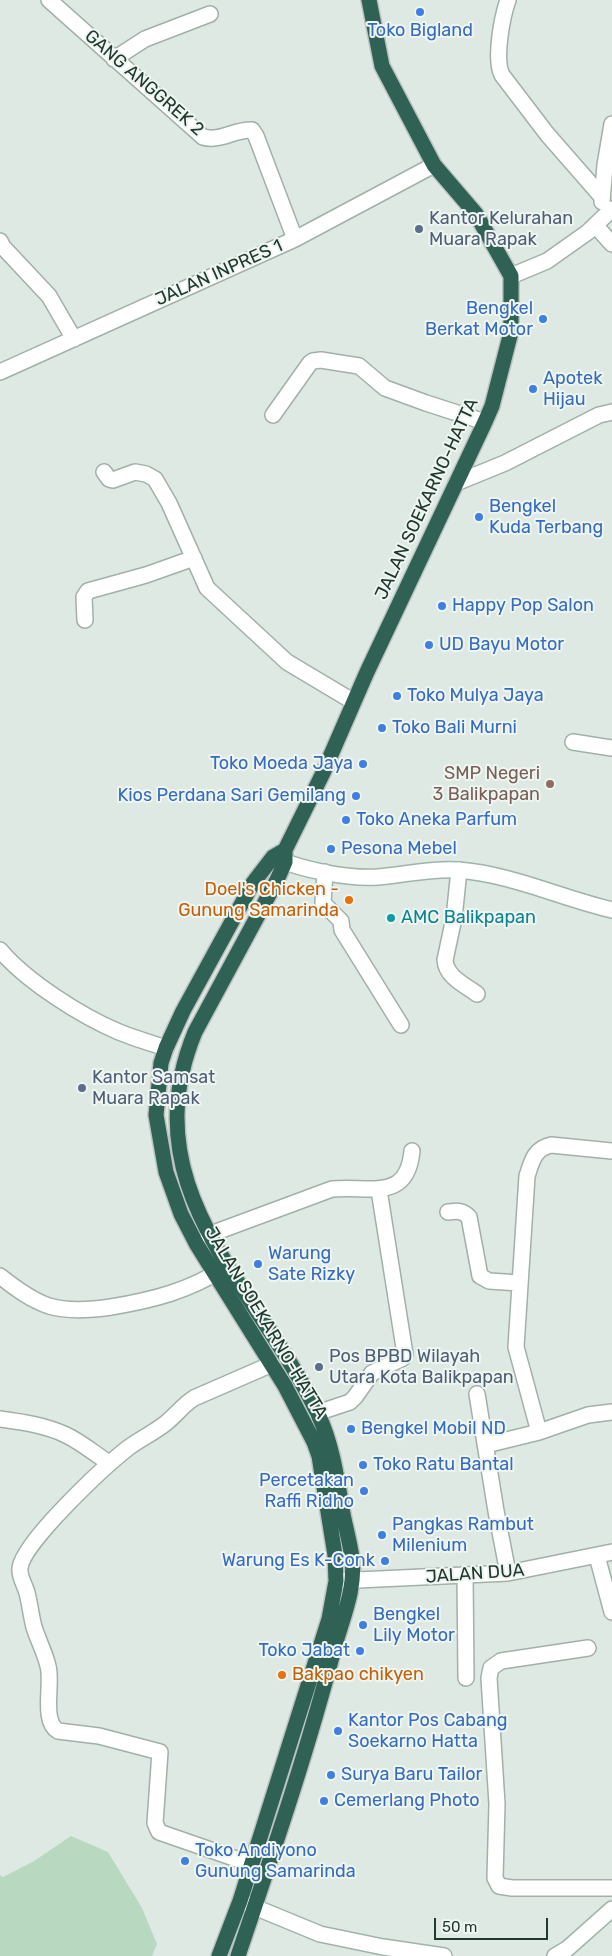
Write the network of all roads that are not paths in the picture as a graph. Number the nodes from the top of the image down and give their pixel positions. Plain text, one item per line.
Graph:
1 (49, 0) edge
2 (370, 0) edge
3 (508, 0) edge
4 (210, 14) dead end
5 (114, 59) junction
6 (612, 124) edge
7 (434, 165) junction
8 (602, 198) junction
9 (604, 217) edge
10 (295, 239) junction
11 (0, 241) edge
12 (612, 244) edge
13 (510, 276) junction
14 (74, 338) junction
15 (0, 372) edge
16 (612, 412) edge
17 (274, 415) dead end
18 (485, 422) junction
19 (104, 472) dead end
20 (456, 483) junction
21 (194, 558) junction
22 (84, 620) dead end
23 (354, 702) junction
24 (572, 742) dead end
25 (612, 748) edge
26 (281, 856) junction
27 (459, 870) junction
28 (325, 872) junction
29 (612, 910) edge
30 (3, 959) edge
31 (477, 994) dead end
32 (401, 1025) dead end
33 (166, 1048) junction
34 (412, 1151) dead end
35 (612, 1151) edge
36 (379, 1190) junction
37 (448, 1212) dead end
38 (208, 1235) junction
39 (221, 1270) junction
40 (0, 1276) edge
41 (520, 1283) junction
42 (272, 1364) junction
43 (292, 1382) junction
44 (477, 1394) dead end
45 (612, 1412) edge
46 (318, 1413) junction
47 (0, 1419) edge
48 (540, 1432) junction
49 (486, 1445) junction
50 (109, 1463) junction
51 (605, 1554) edge
52 (508, 1573) junction
53 (465, 1576) junction
54 (336, 1581) junction
55 (353, 1581) junction
56 (612, 1612) edge
57 (588, 1648) dead end
58 (466, 1678) dead end
59 (251, 1864) junction
60 (612, 1888) edge
61 (240, 1901) junction
62 (254, 1907) junction
63 (612, 1909) edge
64 (220, 1956) edge
65 (238, 1956) edge
66 (444, 1956) edge
67 (555, 1956) edge

1 - 5 street, GANG ANGGREK 2
2 - 7 highway, JALAN SOEKARNO-HATTA
3 - 8 street
4 - 5 street
5 - 10 street, GANG ANGGREK 2
6 - 8 street
7 - 10 street, JALAN INPRES 1
7 - 13 highway, JALAN SOEKARNO-HATTA
8 - 9 street
9 - 12 street
9 - 13 street
10 - 14 street, JALAN INPRES 1
11 - 14 street
13 - 18 highway, JALAN SOEKARNO-HATTA
14 - 15 street, JALAN INPRES 1
16 - 20 street
17 - 18 street
18 - 20 highway, JALAN SOEKARNO-HATTA
19 - 21 street
20 - 23 highway, JALAN SOEKARNO-HATTA
21 - 22 street
21 - 23 street
23 - 26 highway, JALAN SOEKARNO-HATTA
24 - 25 street
26 - 28 street
26 - 33 highway, JALAN SOEKARNO-HATTA
26 - 38 highway, JALAN SOEKARNO-HATTA
27 - 28 street
27 - 29 street
27 - 31 street
28 - 32 street
30 - 33 street
33 - 39 highway, JALAN SOEKARNO-HATTA
34 - 36 street
35 - 41 street
36 - 38 street
36 - 46 street
37 - 41 street
38 - 39 highway, JALAN SOEKARNO-HATTA
39 - 40 street
39 - 42 highway, JALAN SOEKARNO-HATTA
39 - 43 highway, JALAN SOEKARNO-HATTA
41 - 48 street
42 - 43 highway, JALAN SOEKARNO-HATTA
42 - 50 street
43 - 46 highway, JALAN SOEKARNO-HATTA
43 - 54 highway, JALAN SOEKARNO-HATTA
44 - 49 street
45 - 48 street
46 - 55 highway, JALAN SOEKARNO-HATTA
47 - 50 street
48 - 49 street
49 - 52 street
50 - 59 street
51 - 52 street, JALAN DUA
51 - 56 street
52 - 53 street, JALAN DUA
53 - 55 street, JALAN DUA
53 - 58 street
54 - 55 street, JALAN DUA
54 - 59 highway, JALAN SOEKARNO-HATTA
55 - 62 highway, JALAN SOEKARNO-HATTA
57 - 60 street
59 - 61 highway, JALAN SOEKARNO-HATTA
61 - 62 street
61 - 64 highway, JALAN SOEKARNO-HATTA
62 - 65 highway, JALAN SOEKARNO-HATTA
62 - 66 street
63 - 67 street

